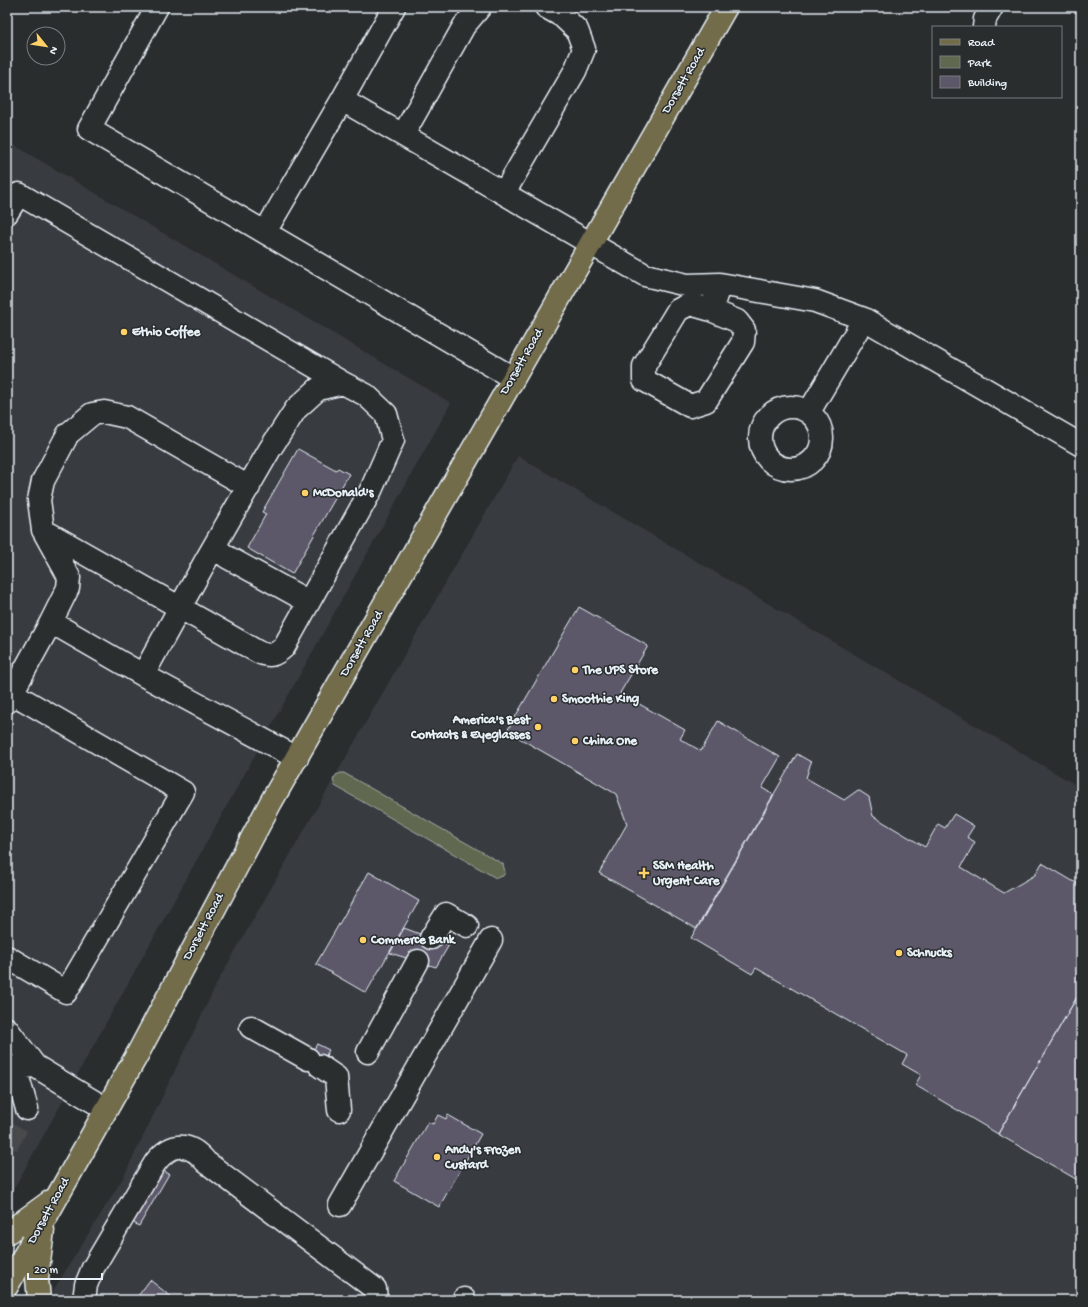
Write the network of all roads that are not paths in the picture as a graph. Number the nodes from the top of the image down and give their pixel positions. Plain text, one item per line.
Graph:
1 (157, 7) edge
2 (394, 7) edge
3 (480, 7) edge
4 (546, 7) edge
5 (726, 7) edge
6 (992, 7) edge
7 (984, 26) edge
8 (342, 100) junction
9 (403, 135) junction
10 (504, 193) junction
11 (7, 213) edge
12 (265, 232) junction
13 (590, 244) junction
14 (720, 284) junction
15 (712, 310) junction
16 (864, 319) junction
17 (513, 378) junction
18 (343, 383) junction
19 (809, 412) dead end
20 (1081, 445) edge
21 (249, 487) junction
22 (42, 530) junction
23 (214, 547) junction
24 (309, 602) junction
25 (180, 608) junction
26 (51, 622) junction
27 (143, 675) junction
28 (10, 697) edge
29 (296, 758) junction
30 (467, 926) dead end
31 (431, 938) dead end
32 (490, 940) dead end
33 (7, 957) edge
34 (418, 961) dead end
35 (251, 1027) dead end
36 (7, 1029) edge
37 (368, 1052) dead end
38 (16, 1071) edge
39 (27, 1109) dead end
40 (106, 1109) junction
41 (339, 1110) dead end
42 (57, 1196) junction
43 (340, 1206) dead end
44 (44, 1220) junction
45 (7, 1233) edge
46 (7, 1286) edge
47 (39, 1300) edge
48 (84, 1300) edge
49 (376, 1300) edge

1 - 12 street
2 - 8 street
3 - 9 street
4 - 10 street
5 - 13 main road, Dorsett Road
6 - 7 street
8 - 9 street
8 - 12 street
9 - 10 street
10 - 13 street
11 - 18 street
12 - 17 street
13 - 14 street
13 - 17 main road, Dorsett Road
14 - 15 street
14 - 16 street
15 - 15 street
16 - 19 street
16 - 20 street
17 - 29 main road, Dorsett Road
18 - 21 street
18 - 24 street
21 - 22 street
21 - 23 street
22 - 25 street
22 - 26 street
23 - 24 street
23 - 25 street
24 - 25 street
25 - 27 street
26 - 27 street
26 - 28 street
27 - 29 street
28 - 33 street
29 - 40 main road, Dorsett Road
30 - 31 street
32 - 43 street
34 - 37 street
35 - 41 street
36 - 38 street
38 - 39 street
38 - 40 street
40 - 42 main road, Dorsett Road
42 - 44 main road, Dorsett Road
42 - 45 main road
44 - 46 main road, Dorsett Road
44 - 47 main road
48 - 49 street

